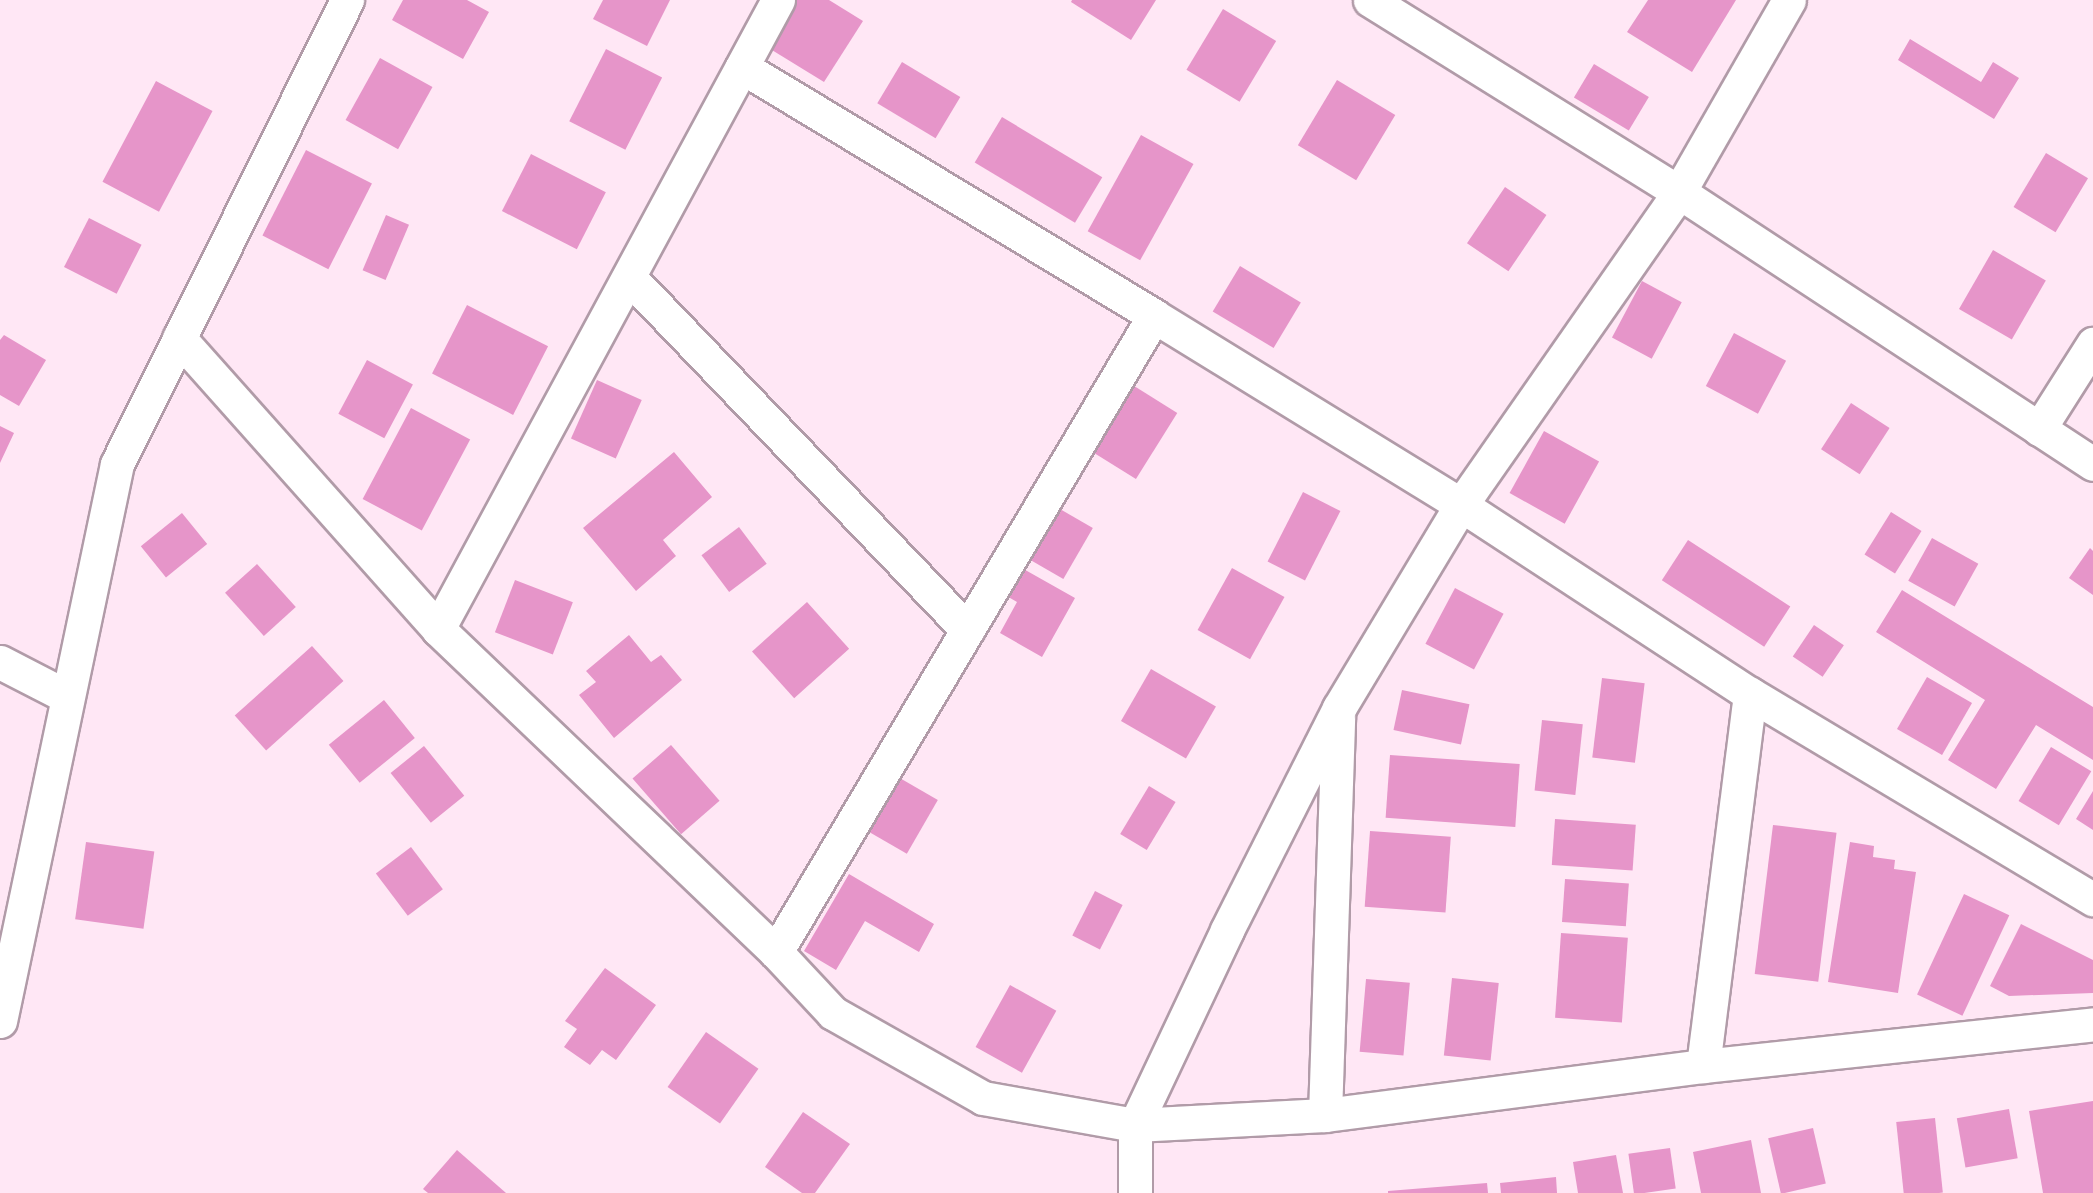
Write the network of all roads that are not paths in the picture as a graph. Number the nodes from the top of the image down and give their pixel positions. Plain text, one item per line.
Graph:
1 (347, 0) edge
2 (778, 0) edge
3 (1370, 0) edge
4 (1789, 0) edge
5 (742, 67) junction
6 (1679, 192) junction
7 (629, 277) junction
8 (1154, 316) junction
9 (180, 338) junction
10 (2093, 344) edge
11 (2039, 429) junction
12 (2093, 464) edge
13 (1461, 505) junction
14 (438, 628) junction
15 (967, 630) junction
16 (0, 662) edge
17 (1750, 694) junction
18 (66, 696) junction
19 (1339, 708) junction
20 (2093, 899) edge
21 (776, 952) junction
22 (0, 1021) edge
23 (2093, 1023) edge
24 (1703, 1066) junction
25 (1325, 1115) junction
26 (1135, 1125) junction
27 (1135, 1193) edge

1 - 9 street
2 - 5 street
3 - 6 street
4 - 6 street
5 - 7 street
5 - 8 street
6 - 11 street
6 - 13 street
7 - 14 street
7 - 15 street
8 - 13 street
8 - 15 street
9 - 14 street
9 - 18 street
10 - 11 street
11 - 12 street
13 - 17 street
13 - 19 street
14 - 21 street
15 - 21 street
16 - 18 street
17 - 20 street
17 - 24 street
18 - 22 street
19 - 25 street
19 - 26 street
21 - 26 street
23 - 24 street
24 - 25 street
25 - 26 street
26 - 27 street

